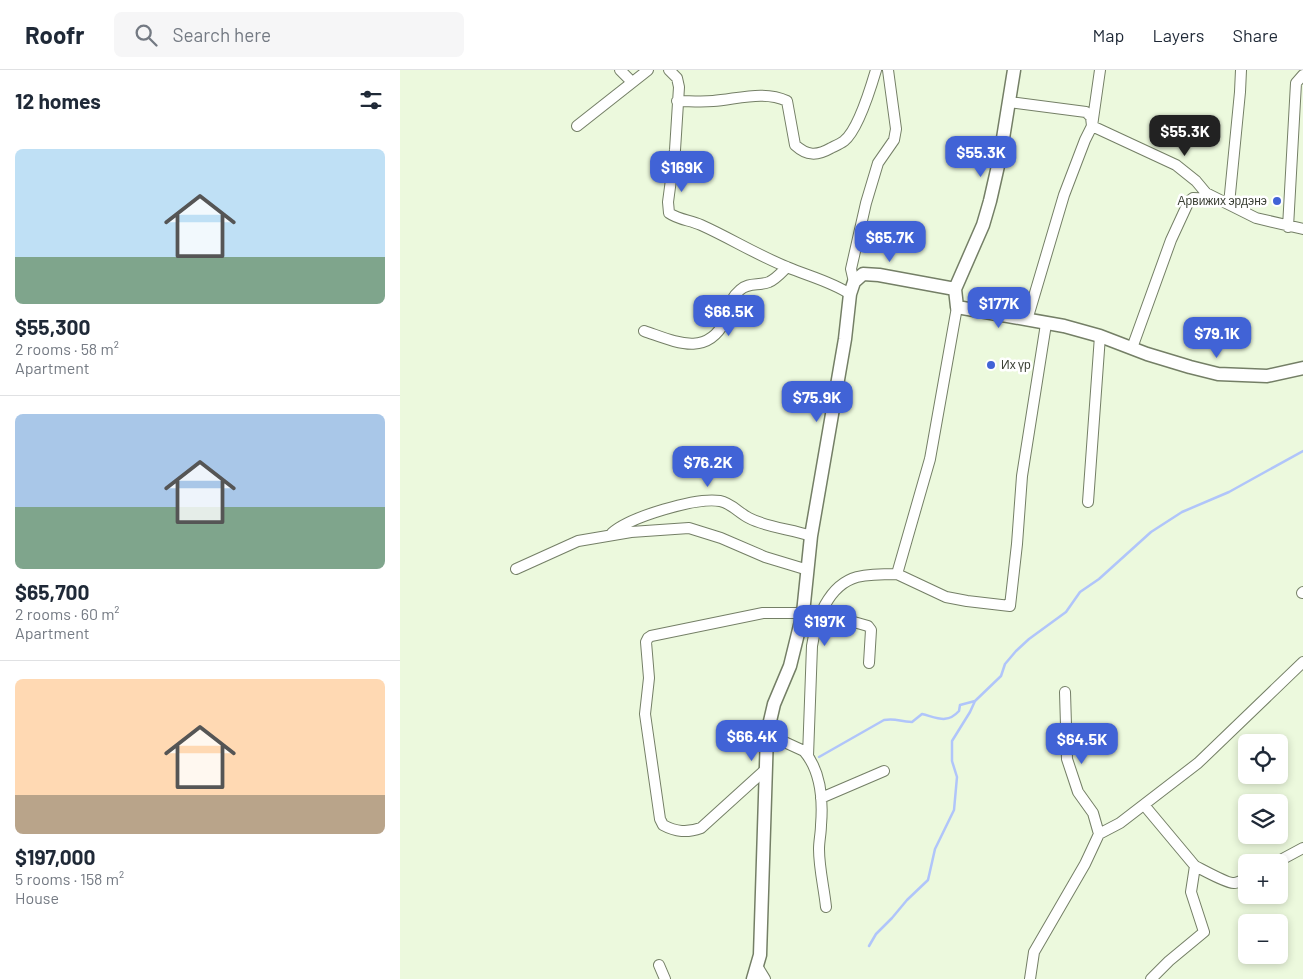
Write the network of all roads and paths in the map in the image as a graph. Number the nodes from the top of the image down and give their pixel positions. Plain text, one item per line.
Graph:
1 (620, 70) edge
2 (648, 70) edge
3 (670, 70) edge
4 (876, 70) edge
5 (888, 70) edge
6 (1014, 70) edge
7 (1100, 70) edge
8 (1241, 70) edge
9 (1303, 75) edge
10 (632, 82) junction
11 (678, 101) junction
12 (1009, 102) junction
13 (577, 126) dead end
14 (1092, 126) junction
15 (1220, 199) junction
16 (1230, 204) junction
17 (1288, 227) junction
18 (1303, 229) edge
19 (787, 267) junction
20 (852, 288) junction
21 (955, 289) junction
22 (957, 308) junction
23 (1027, 320) junction
24 (1046, 324) junction
25 (644, 331) dead end
26 (1100, 336) junction
27 (1132, 348) junction
28 (1303, 368) edge
29 (1088, 502) dead end
30 (609, 536) junction
31 (812, 536) junction
32 (516, 569) dead end
33 (808, 570) junction
34 (897, 574) junction
35 (803, 612) junction
36 (822, 613) junction
37 (795, 644) junction
38 (812, 646) junction
39 (1303, 662) edge
40 (869, 663) dead end
41 (1066, 692) dead end
42 (767, 734) junction
43 (808, 756) junction
44 (765, 770) junction
45 (884, 771) dead end
46 (821, 798) junction
47 (1144, 805) junction
48 (1099, 834) junction
49 (1303, 848) edge
50 (1288, 856) edge
51 (1195, 866) junction
52 (1238, 881) edge
53 (826, 907) dead end
54 (659, 965) dead end
55 (757, 966) junction
56 (665, 979) edge
57 (752, 979) edge
58 (765, 979) edge
59 (1030, 979) edge
60 (1150, 979) edge

1 - 10 street
2 - 10 street
3 - 11 street
4 - 11 street
5 - 20 street
6 - 12 street
7 - 14 street
8 - 16 street
9 - 17 street
10 - 13 street
11 - 19 street
12 - 14 street
12 - 21 street
14 - 15 street
14 - 23 street
15 - 16 street
15 - 27 street
16 - 17 street
17 - 18 street
19 - 20 street
19 - 25 street
20 - 21 street
20 - 31 street
21 - 22 street
22 - 23 street
22 - 34 street
23 - 24 street
24 - 26 street
24 - 34 street
26 - 27 street
26 - 29 street
27 - 28 street
30 - 31 street
30 - 32 street
30 - 33 street
31 - 33 street
33 - 35 street
34 - 36 street
35 - 37 street
35 - 44 street
36 - 38 street
36 - 40 street
37 - 38 street
37 - 42 street
38 - 43 street
39 - 47 street
41 - 48 street
42 - 43 street
42 - 44 street
43 - 46 street
44 - 55 street
45 - 46 street
46 - 53 street
47 - 48 street
47 - 51 street
48 - 59 street
49 - 50 street
51 - 52 street
51 - 60 street
54 - 56 street
55 - 57 street
55 - 58 street

